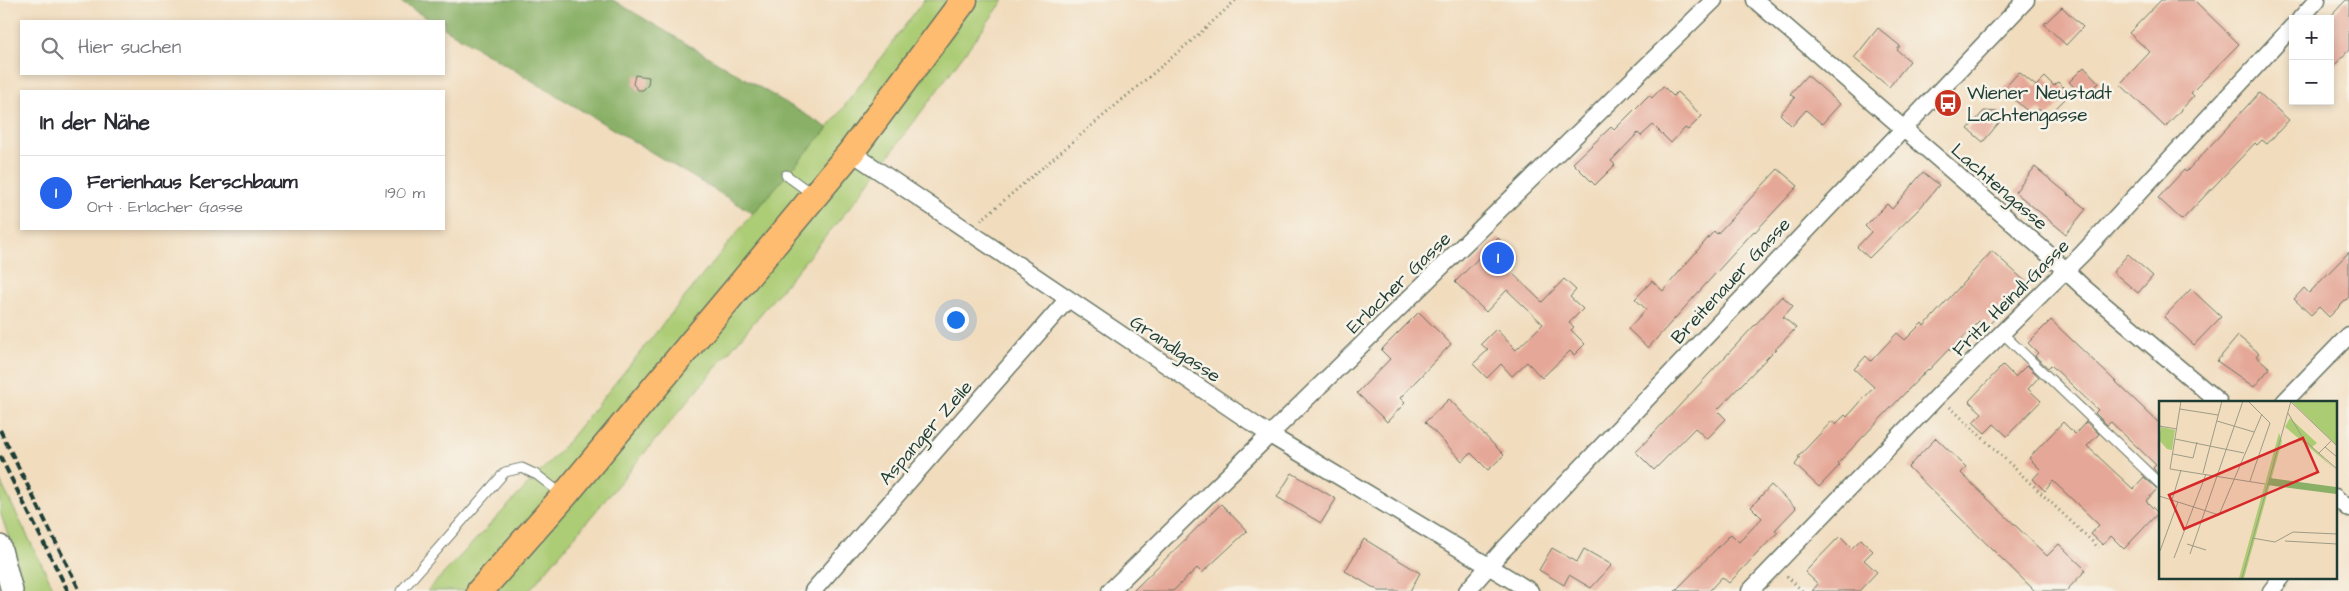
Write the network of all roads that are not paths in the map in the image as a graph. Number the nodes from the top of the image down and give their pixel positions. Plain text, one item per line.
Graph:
1 (964, 0) edge
2 (1714, 0) edge
3 (1755, 0) edge
4 (2026, 0) edge
5 (2317, 0) edge
6 (2304, 15) edge
7 (2289, 30) edge
8 (1902, 129) junction
9 (850, 152) junction
10 (786, 175) dead end
11 (814, 195) junction
12 (2064, 270) junction
13 (1067, 300) junction
14 (2001, 332) junction
15 (2349, 335) edge
16 (2218, 401) edge
17 (2285, 401) edge
18 (1270, 435) junction
19 (2159, 483) edge
20 (564, 496) junction
21 (0, 546) edge
22 (1488, 566) junction
23 (2281, 578) edge
24 (12, 591) edge
25 (401, 591) edge
26 (480, 591) edge
27 (813, 591) edge
28 (1110, 591) edge
29 (1466, 591) edge
30 (1530, 591) edge
31 (1750, 591) edge
32 (2271, 591) edge

1 - 9 main road
2 - 18 street, Erlacher Gasse
3 - 8 street, Lachtengasse
4 - 8 street, Breitenauer Gasse
5 - 6 street
7 - 12 street, Fritz Heindl-Gasse
8 - 12 street, Lachtengasse
8 - 22 street, Breitenauer Gasse
9 - 11 main road
9 - 13 street, Grandlgasse
10 - 11 lane
11 - 20 main road
12 - 14 street, Fritz Heindl-Gasse
12 - 16 street, Lachtengasse
13 - 18 street, Grandlgasse
13 - 27 street, Aspanger Zeile
14 - 19 lane
14 - 31 street, Fritz Heindl-Gasse
15 - 17 street
18 - 22 street, Grandlgasse
18 - 28 street, Erlacher Gasse
20 - 25 lane
20 - 26 main road
21 - 24 street
22 - 29 street, Breitenauer Gasse
22 - 30 street, Grandlgasse
23 - 32 street

